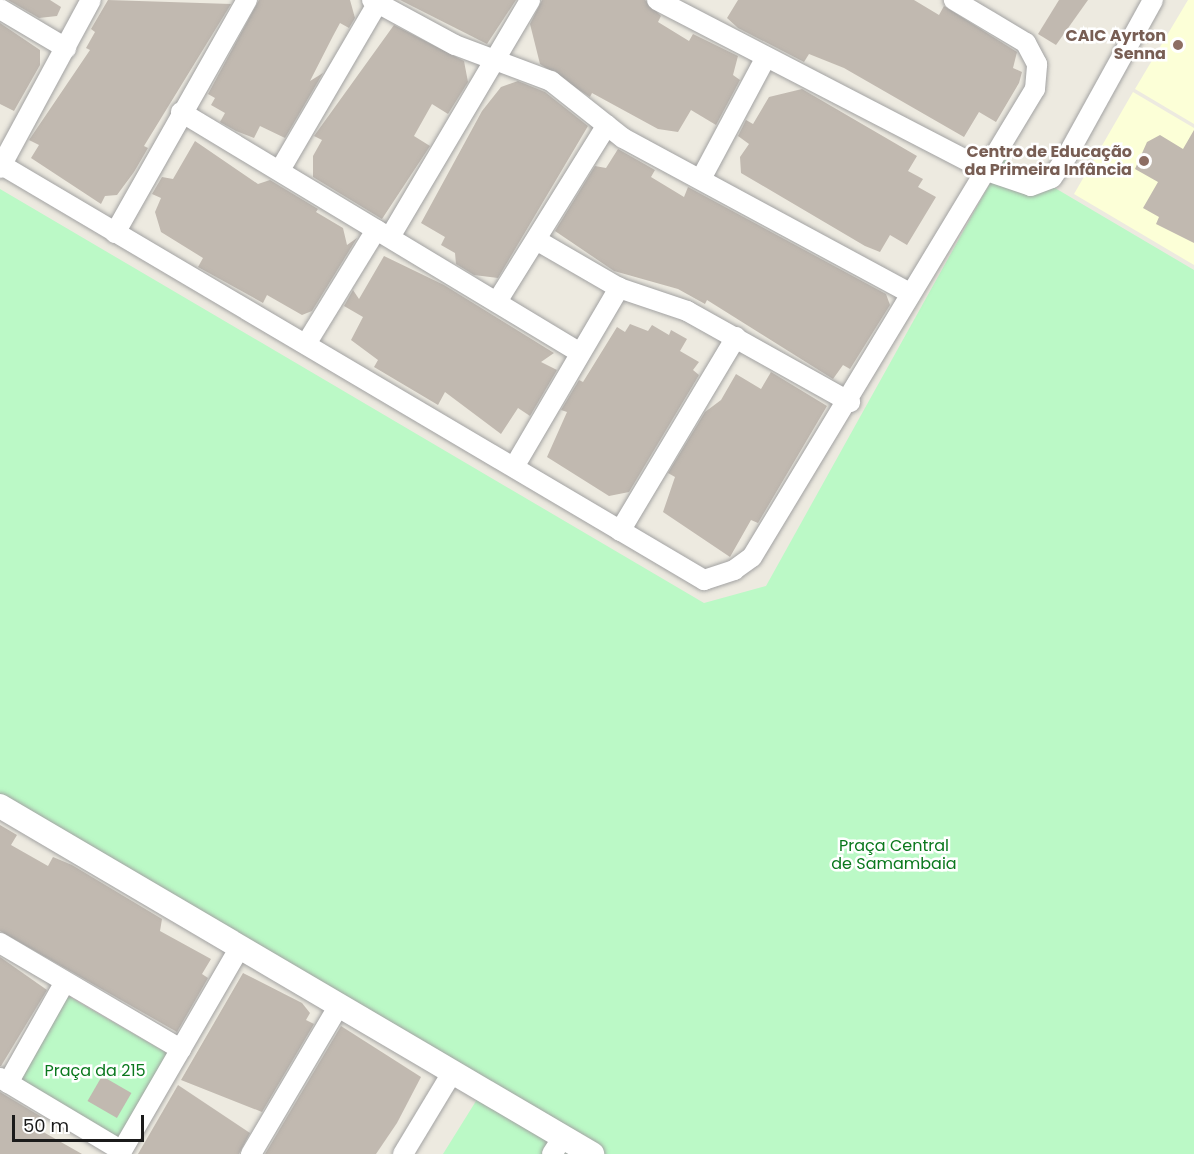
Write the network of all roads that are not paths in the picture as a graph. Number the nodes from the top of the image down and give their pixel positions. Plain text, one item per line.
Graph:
1 (91, 0) edge
2 (247, 0) edge
3 (530, 0) edge
4 (657, 0) edge
5 (954, 0) edge
6 (1153, 0) edge
7 (375, 2) edge
8 (0, 9) edge
9 (66, 48) junction
10 (766, 57) junction
11 (495, 58) junction
12 (181, 112) junction
13 (607, 125) junction
14 (0, 166) edge
15 (280, 170) junction
16 (987, 171) junction
17 (702, 177) junction
18 (116, 233) junction
19 (383, 234) junction
20 (538, 241) junction
21 (619, 288) junction
22 (910, 293) junction
23 (498, 300) junction
24 (736, 337) junction
25 (306, 344) junction
26 (580, 352) junction
27 (850, 402) junction
28 (514, 467) junction
29 (620, 531) junction
30 (0, 806) edge
31 (0, 943) edge
32 (240, 947) junction
33 (64, 982) junction
34 (338, 1007) junction
35 (181, 1049) junction
36 (453, 1071) junction
37 (4, 1080) edge
38 (557, 1145) edge
39 (121, 1152) edge
40 (251, 1154) edge
41 (403, 1154) edge
42 (592, 1154) edge

1 - 9 street
2 - 12 street
3 - 11 street
4 - 10 street
5 - 16 street
6 - 16 street
7 - 11 street
7 - 15 street
8 - 9 street
9 - 14 street
10 - 16 street
10 - 17 street
11 - 13 street
11 - 19 street
12 - 15 street
12 - 18 street
13 - 17 street
13 - 20 street
14 - 18 street
15 - 19 street
16 - 22 street
17 - 22 street
18 - 25 street
19 - 23 street
19 - 25 street
20 - 21 street
20 - 23 street
21 - 24 street
21 - 26 street
22 - 27 street
23 - 26 street
24 - 27 street
24 - 29 street
25 - 28 street
26 - 28 street
27 - 29 street
28 - 29 street
30 - 32 street
31 - 33 street
32 - 34 street
32 - 35 street
33 - 35 street
33 - 37 street
34 - 36 street
34 - 40 street
35 - 39 street
36 - 38 street
36 - 41 street
37 - 39 street
38 - 42 street

